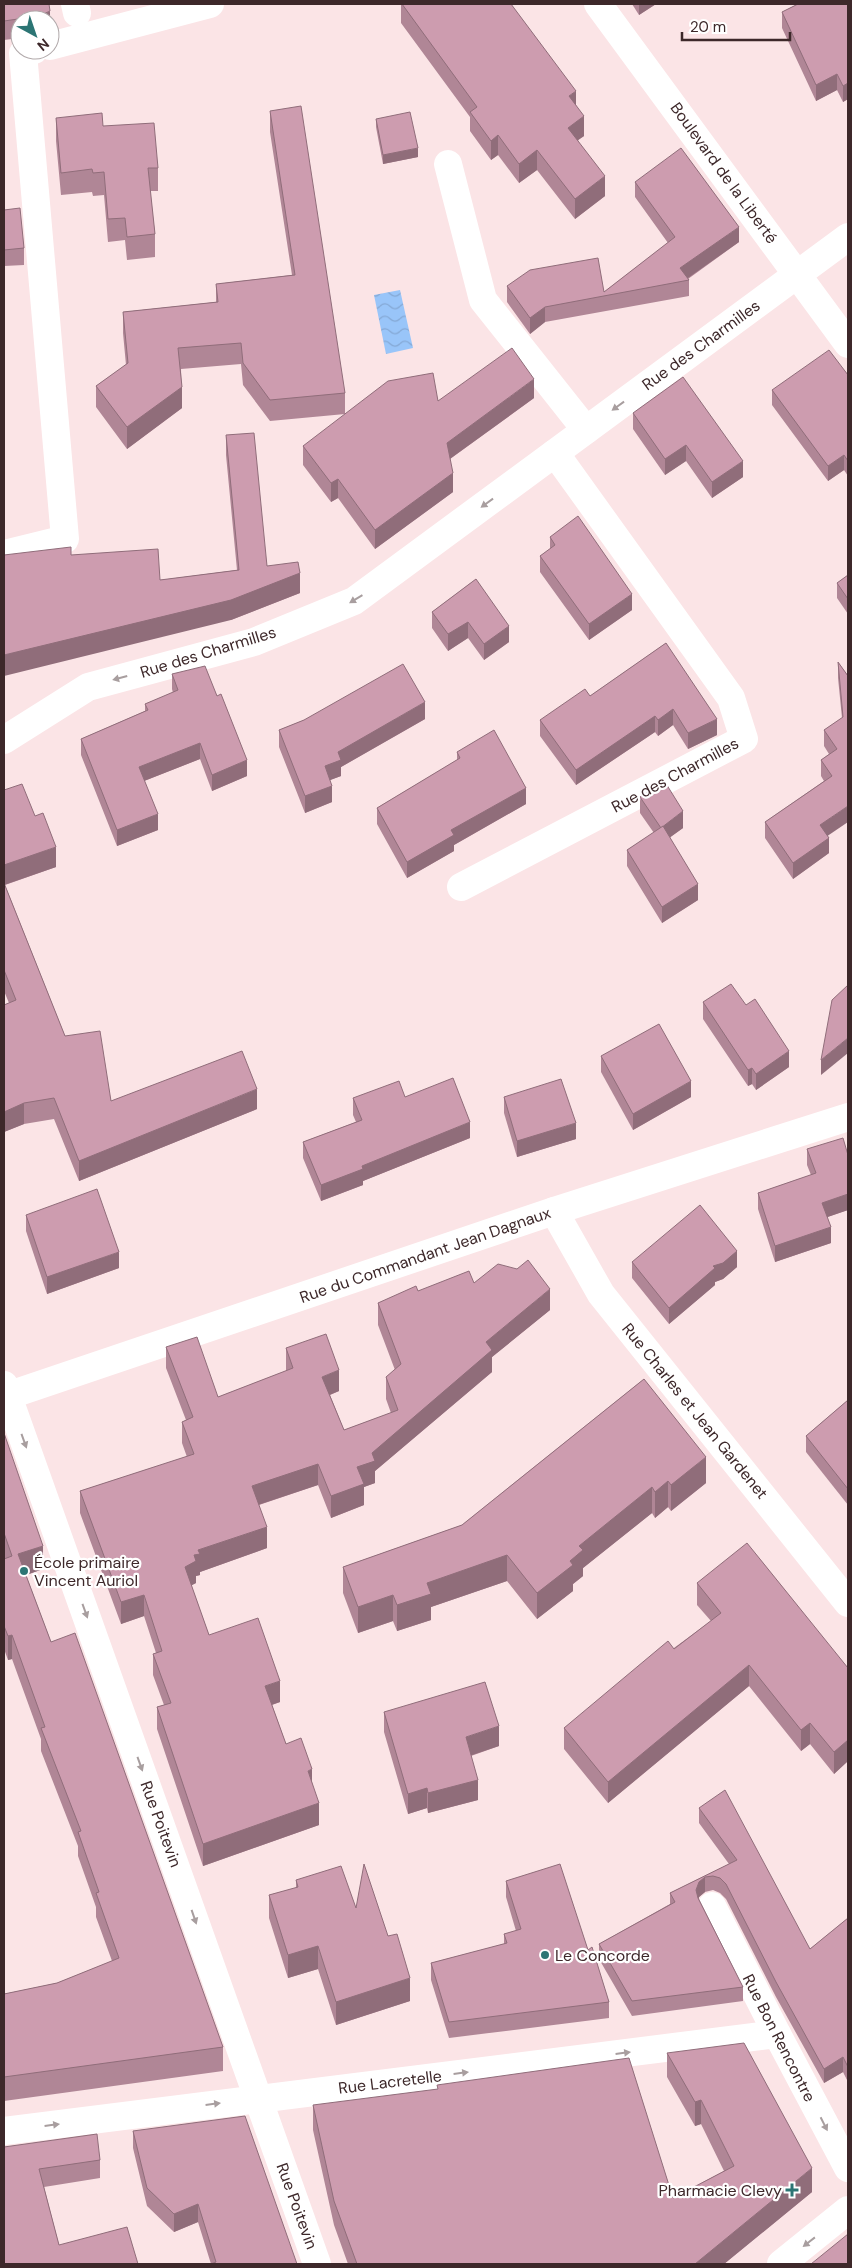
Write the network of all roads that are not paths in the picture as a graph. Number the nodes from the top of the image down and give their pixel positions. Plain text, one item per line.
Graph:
1 (210, 4) edge
2 (598, 4) edge
3 (60, 43) edge
4 (24, 60) edge
5 (448, 164) dead end
6 (848, 237) edge
7 (798, 274) junction
8 (848, 344) edge
9 (586, 430) junction
10 (555, 453) junction
11 (4, 554) edge
12 (4, 740) edge
13 (461, 887) dead end
14 (848, 1117) edge
15 (554, 1211) junction
16 (5, 1392) edge
17 (848, 1603) edge
18 (712, 1906) dead end
19 (777, 2034) junction
20 (258, 2098) junction
21 (4, 2131) edge
22 (848, 2168) edge
23 (848, 2210) edge
24 (317, 2264) edge
25 (781, 2264) edge

1 - 3 street
2 - 7 street, Boulevard de la Liberté
4 - 11 street
5 - 9 street
6 - 7 street, Rue des Charmilles
7 - 8 street, Boulevard de la Liberté
7 -> 9 street, Rue des Charmilles
9 - 10 street, Rue des Charmilles
10 -> 12 street, Rue des Charmilles
10 - 13 street, Rue des Charmilles
14 - 15 street, Rue du Commandant Jean Dagnaux
15 - 16 street, Rue du Commandant Jean Dagnaux
15 - 17 street, Rue Charles et Jean Gardenet
16 -> 20 street, Rue Poitevin
18 - 19 street, Rue Bon Rencontre
20 -> 19 street, Rue Lacretelle
19 -> 22 street, Rue Bon Rencontre
21 -> 20 street, Rue Lacretelle
20 - 24 street, Rue Poitevin
23 -> 25 street

